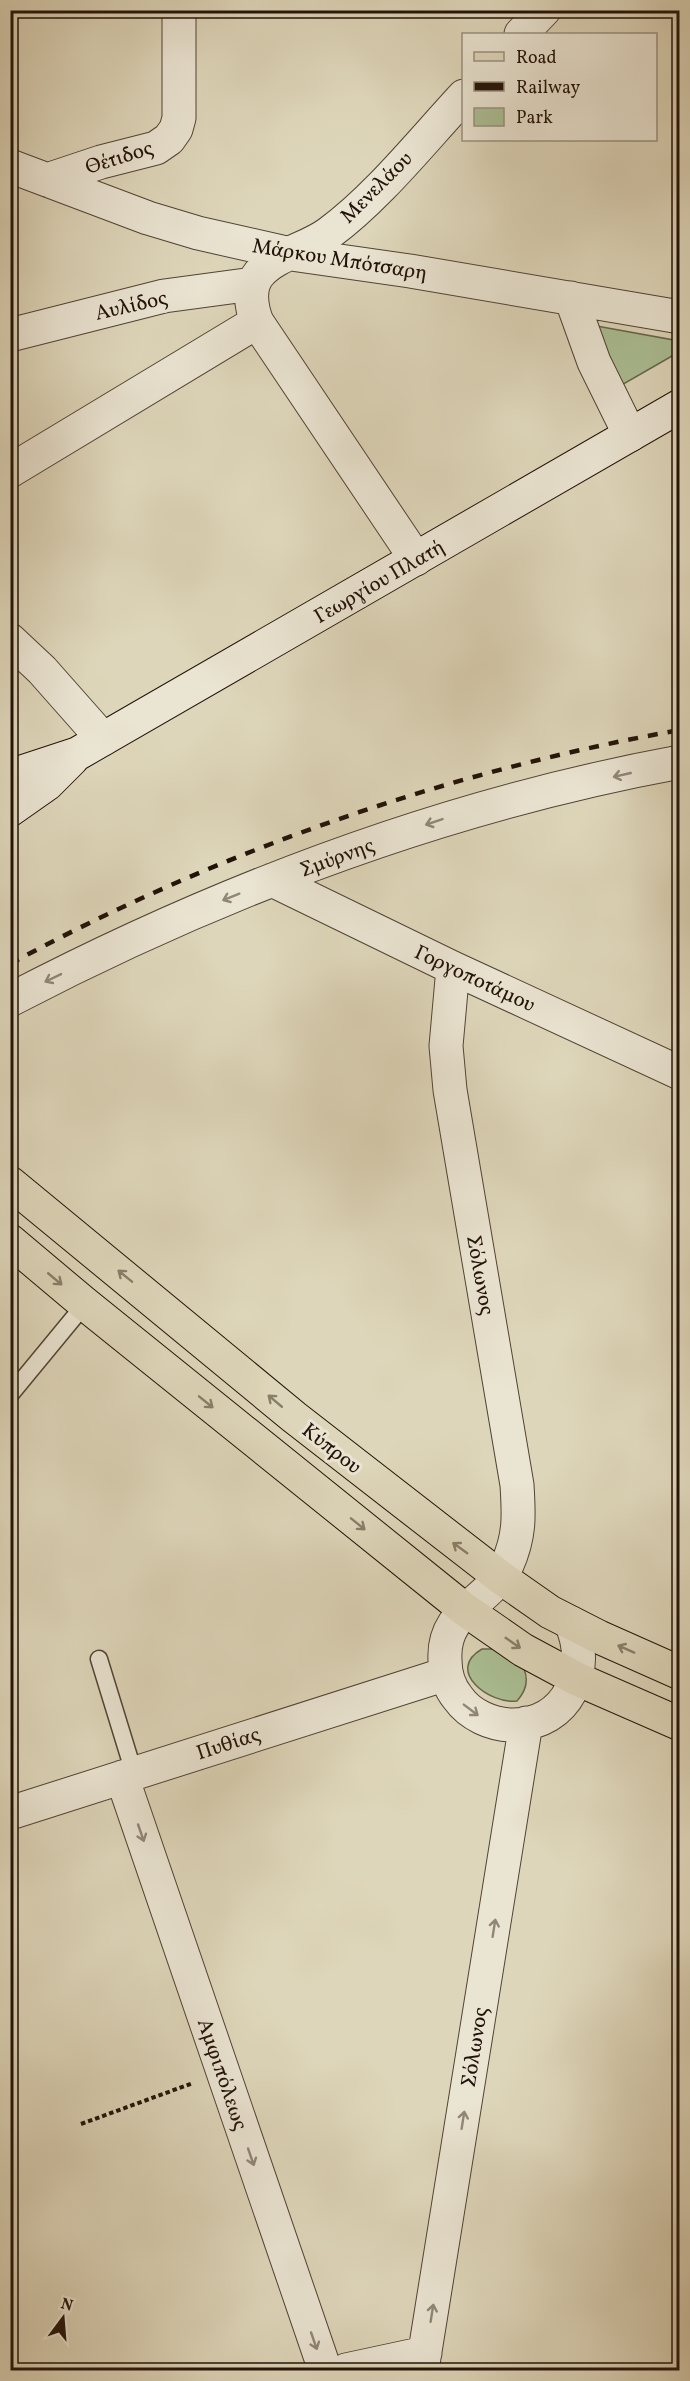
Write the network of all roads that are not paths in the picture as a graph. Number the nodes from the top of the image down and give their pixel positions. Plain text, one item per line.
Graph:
1 (180, 10) edge
2 (544, 10) edge
3 (522, 33) edge
4 (462, 98) edge
5 (11, 166) edge
6 (47, 180) junction
7 (291, 254) junction
8 (253, 284) junction
9 (571, 298) junction
10 (680, 317) edge
11 (257, 322) junction
12 (10, 335) edge
13 (680, 406) edge
14 (630, 435) junction
15 (10, 471) edge
16 (416, 559) junction
17 (10, 640) edge
18 (90, 746) junction
19 (680, 762) edge
20 (10, 776) edge
21 (10, 810) edge
22 (272, 880) junction
23 (453, 968) junction
24 (10, 1000) edge
25 (680, 1073) edge
26 (10, 1184) edge
27 (10, 1241) edge
28 (85, 1304) junction
29 (10, 1395) edge
30 (500, 1577) junction
31 (464, 1609) junction
32 (571, 1623) junction
33 (99, 1659) dead end
34 (680, 1673) edge
35 (446, 1674) junction
36 (577, 1679) junction
37 (526, 1724) junction
38 (680, 1724) edge
39 (128, 1775) junction
40 (10, 1813) edge
41 (424, 2362) edge
42 (325, 2370) edge
43 (346, 2370) edge

1 - 6 street, Θέτιδος
2 - 3 street
4 - 7 street, Μενελάου
5 - 6 street, Μάρκου Μπότσαρη
6 - 7 street, Μάρκου Μπότσαρη
7 - 8 street, Μενελάου
7 - 9 street, Μάρκου Μπότσαρη
8 - 11 street
8 - 12 street, Αυλίδος
9 - 10 street, Μάρκου Μπότσαρη
9 - 14 street
11 - 15 street
11 - 16 street
13 - 14 street, Γεωργίου Πλατή
14 - 16 street, Γεωργίου Πλατή
16 - 18 street, Γεωργίου Πλατή
17 - 18 street
18 - 20 street, Γεωργίου Πλατή
18 - 21 street, Γεωργίου Πλατή
19 -> 22 street, Σμύρνης
22 - 23 street, Γοργοποτάμου
22 -> 24 street, Σμύρνης
23 - 25 street, Γοργοποτάμου
23 - 30 street, Σόλωνος
30 -> 26 main road, Κύπρου
27 -> 28 main road, Κύπρου
28 - 29 lane
28 -> 31 main road, Κύπρου
30 - 31 street
30 - 32 main road, Κύπρου
31 - 35 street
31 -> 36 main road, Κύπρου
34 -> 32 main road, Κύπρου
32 - 36 street
33 - 39 lane
35 -> 37 street
35 - 39 street, Πυθίας
36 - 37 street
36 - 38 main road, Κύπρου
41 -> 37 street, Σόλωνος
39 - 40 street, Πυθίας
39 -> 42 street, Αμφιπόλεως
41 - 43 street

